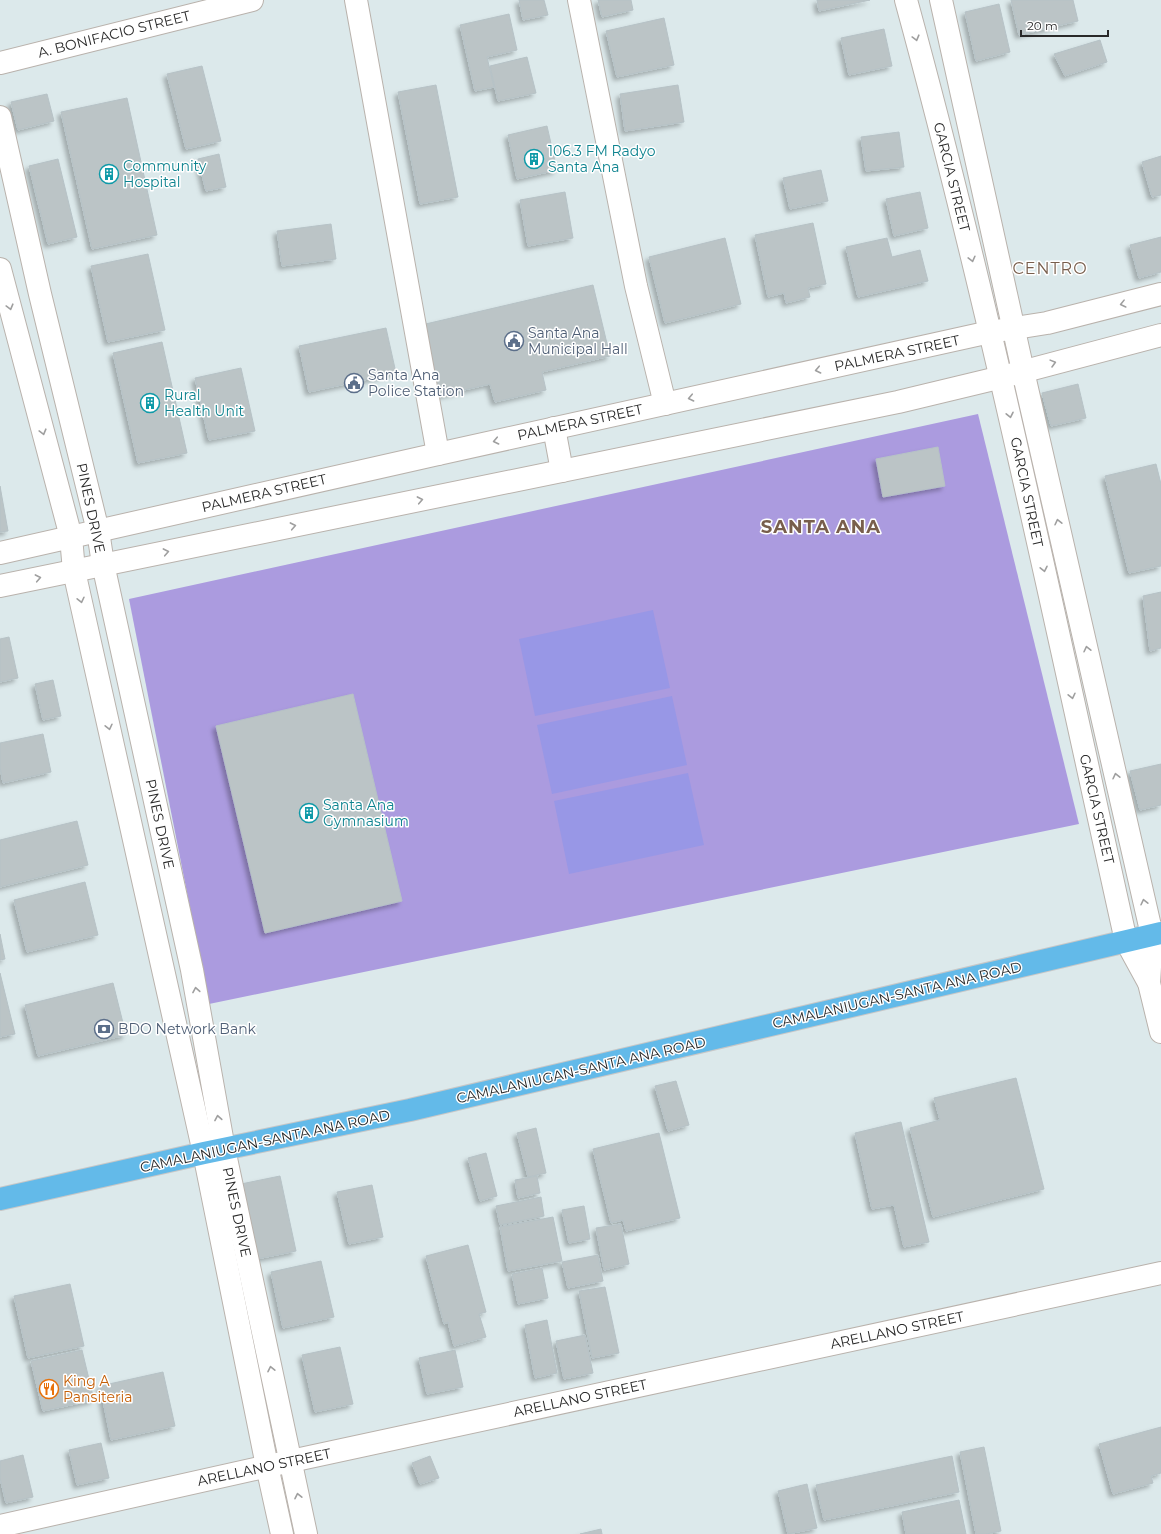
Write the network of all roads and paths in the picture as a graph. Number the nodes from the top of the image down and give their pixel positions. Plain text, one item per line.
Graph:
1 (252, 0) edge
2 (356, 0) edge
3 (579, 0) edge
4 (906, 0) edge
5 (941, 0) edge
6 (0, 63) edge
7 (0, 117) edge
8 (0, 269) edge
9 (1161, 294) edge
10 (1014, 328) junction
11 (990, 332) junction
12 (1161, 335) edge
13 (1023, 371) junction
14 (1002, 377) junction
15 (664, 404) junction
16 (554, 428) junction
17 (438, 454) junction
18 (562, 471) junction
19 (98, 531) junction
20 (70, 538) junction
21 (0, 554) edge
22 (103, 564) junction
23 (74, 570) junction
24 (0, 586) edge
25 (1156, 934) edge
26 (1126, 941) junction
27 (1149, 982) junction
28 (1161, 1032) edge
29 (214, 1151) junction
30 (0, 1199) edge
31 (1161, 1273) edge
32 (291, 1461) junction
33 (267, 1466) junction
34 (0, 1526) edge
35 (282, 1534) edge
36 (306, 1534) edge

1 - 6 street, A. BONIFACIO STREET
2 - 17 street
3 - 15 street
4 -> 11 street, GARCIA STREET
5 - 10 street, GARCIA STREET
7 - 19 street, PINES DRIVE
8 -> 20 street, PINES DRIVE
9 -> 10 street, PALMERA STREET
10 - 11 street, PALMERA STREET
10 - 13 street, GARCIA STREET
11 - 14 street, GARCIA STREET
11 -> 15 street, PALMERA STREET
13 -> 12 street
13 - 14 street
25 -> 13 street, GARCIA STREET
14 - 18 street
14 -> 26 street, GARCIA STREET
15 - 16 street, PALMERA STREET
16 -> 17 street, PALMERA STREET
16 - 18 street
17 - 19 street, PALMERA STREET
22 -> 18 street
19 - 20 street, PALMERA STREET
19 - 22 street, PINES DRIVE
20 - 21 street, PALMERA STREET
20 - 23 street, PINES DRIVE
22 - 23 street
29 -> 22 street, PINES DRIVE
24 -> 23 street
23 -> 29 street, PINES DRIVE
25 - 26 main road, CAMALANIUGAN-SANTA ANA ROAD
25 - 27 street, GARCIA STREET
26 - 27 street, GARCIA STREET
26 - 29 main road, CAMALANIUGAN-SANTA ANA ROAD
27 - 28 street, GARCIA STREET
29 - 30 main road, CAMALANIUGAN-SANTA ANA ROAD
32 -> 29 street, PINES DRIVE
29 - 33 street, PINES DRIVE
31 - 32 street, ARELLANO STREET
32 - 33 street, ARELLANO STREET
36 -> 32 street, PINES DRIVE
33 - 34 street, ARELLANO STREET
33 - 35 street, PINES DRIVE

